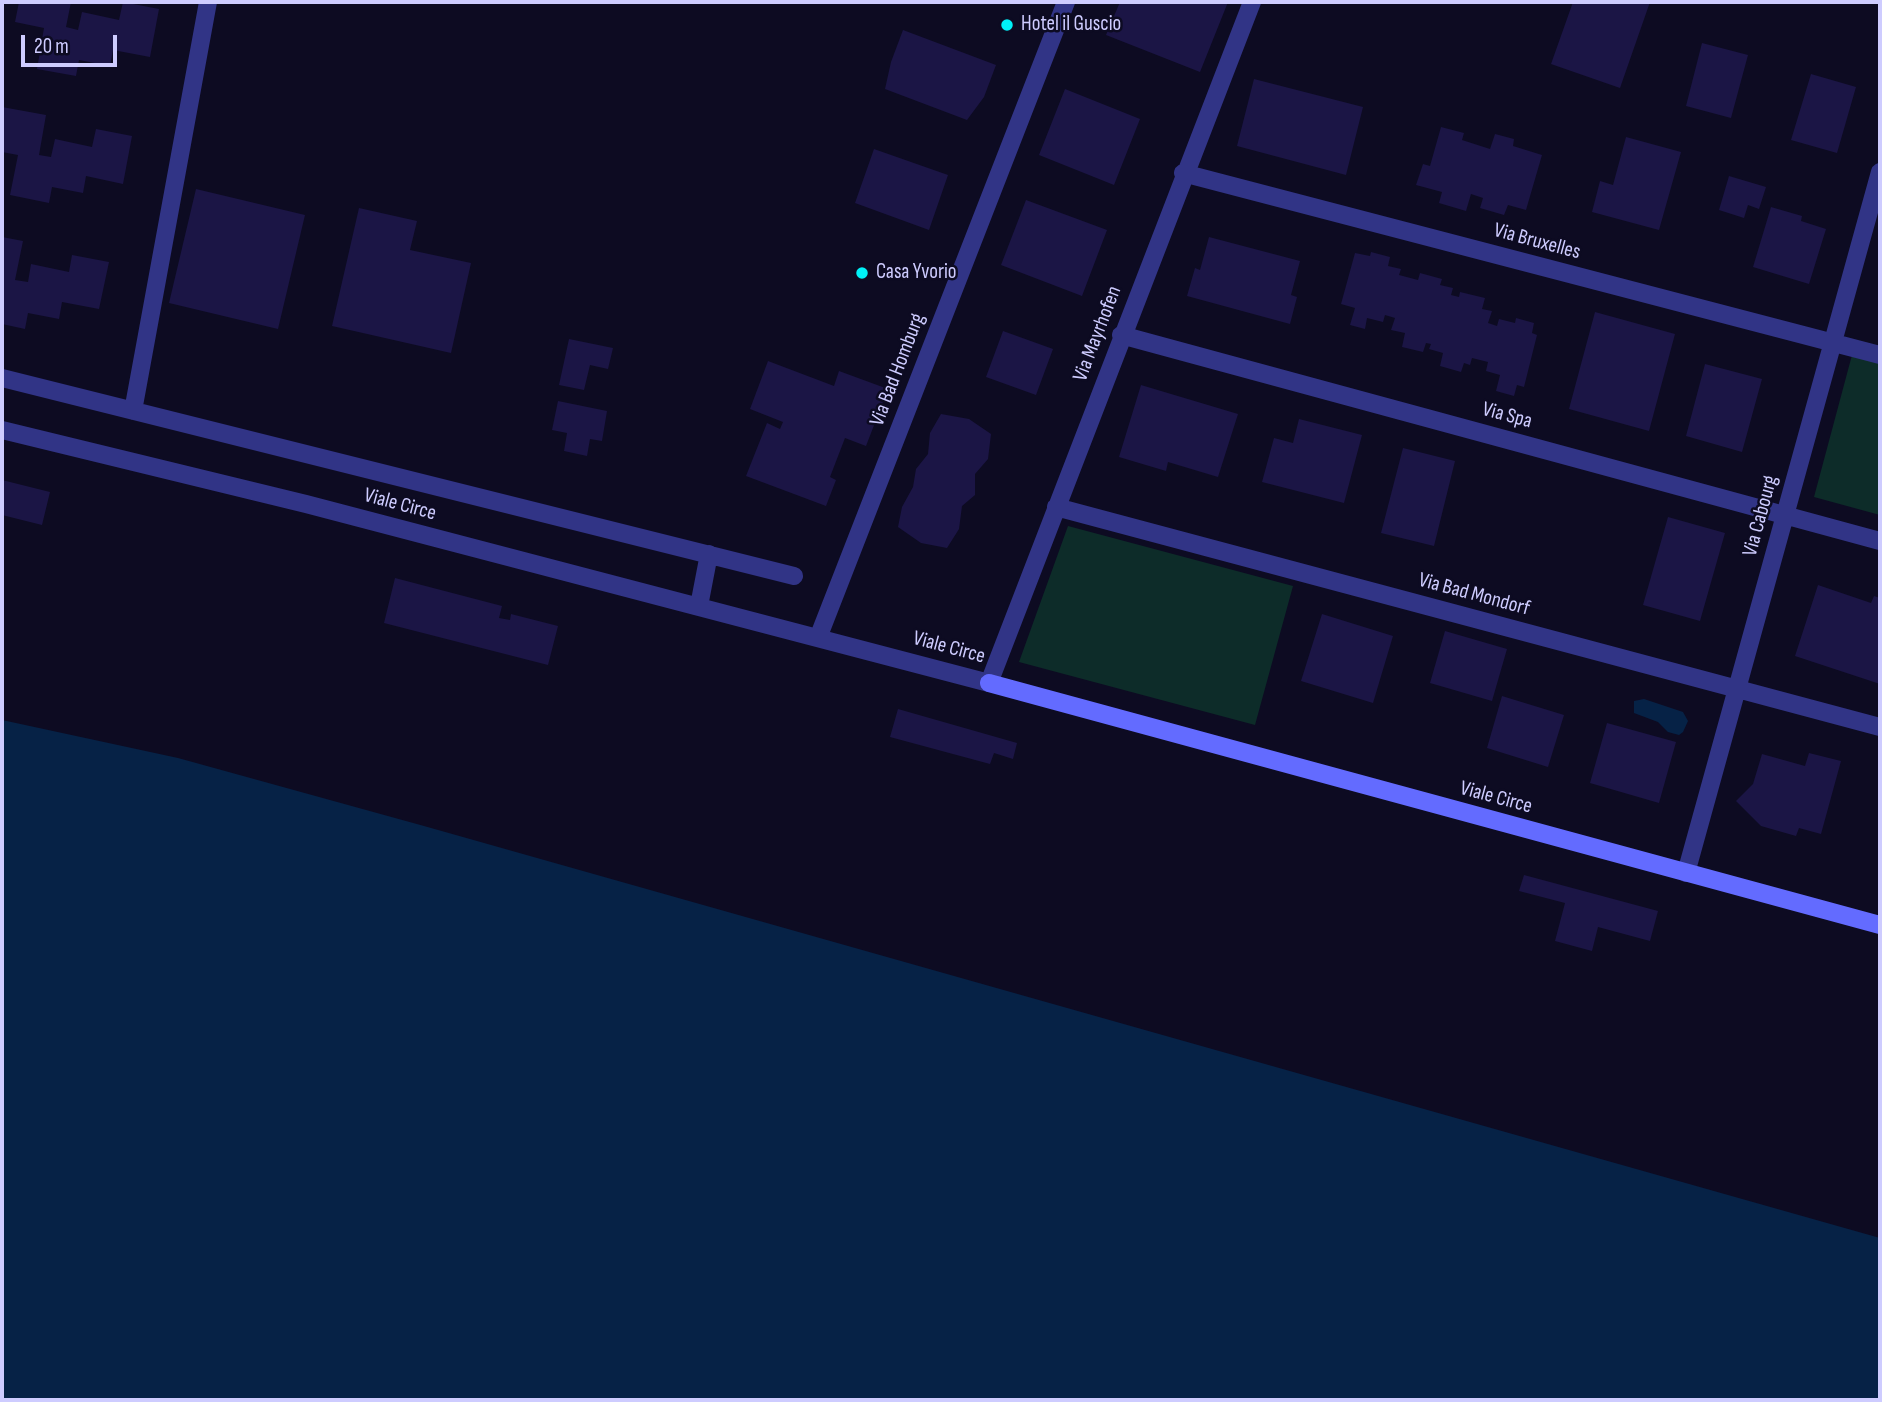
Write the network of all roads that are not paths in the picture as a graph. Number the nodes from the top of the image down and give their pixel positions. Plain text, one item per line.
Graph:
1 (208, 2) edge
2 (1066, 2) edge
3 (1252, 2) edge
4 (1880, 172) edge
5 (1183, 173) junction
6 (1121, 335) junction
7 (1833, 343) junction
8 (1880, 355) edge
9 (2, 379) edge
10 (133, 411) junction
11 (2, 430) edge
12 (1056, 507) junction
13 (1785, 516) junction
14 (1880, 541) edge
15 (709, 554) junction
16 (794, 576) dead end
17 (699, 606) junction
18 (818, 638) junction
19 (989, 683) junction
20 (1738, 688) junction
21 (1880, 727) edge
22 (1686, 873) junction
23 (1880, 925) edge

1 - 10 street
2 - 18 street, Via Bad Homburg
3 - 5 street, Via Mayrhofen
4 - 7 street, Via Cabourg
5 - 6 street, Via Mayrhofen
5 - 7 street, Via Bruxelles
6 - 12 street, Via Mayrhofen
6 - 13 street, Via Spa
7 - 8 street, Via Bruxelles
7 - 13 street, Via Cabourg
9 - 10 street
10 - 15 street
11 - 17 street, Viale Circe
12 - 19 street, Via Mayrhofen
12 - 20 street, Via Bad Mondorf
13 - 14 street, Via Spa
13 - 20 street, Via Cabourg
15 - 16 street
15 - 17 street
17 - 18 street, Viale Circe
18 - 19 street, Viale Circe
19 - 22 street, Viale Circe
20 - 21 street, Via Bad Mondorf
20 - 22 street, Via Cabourg
22 - 23 street, Viale Circe

